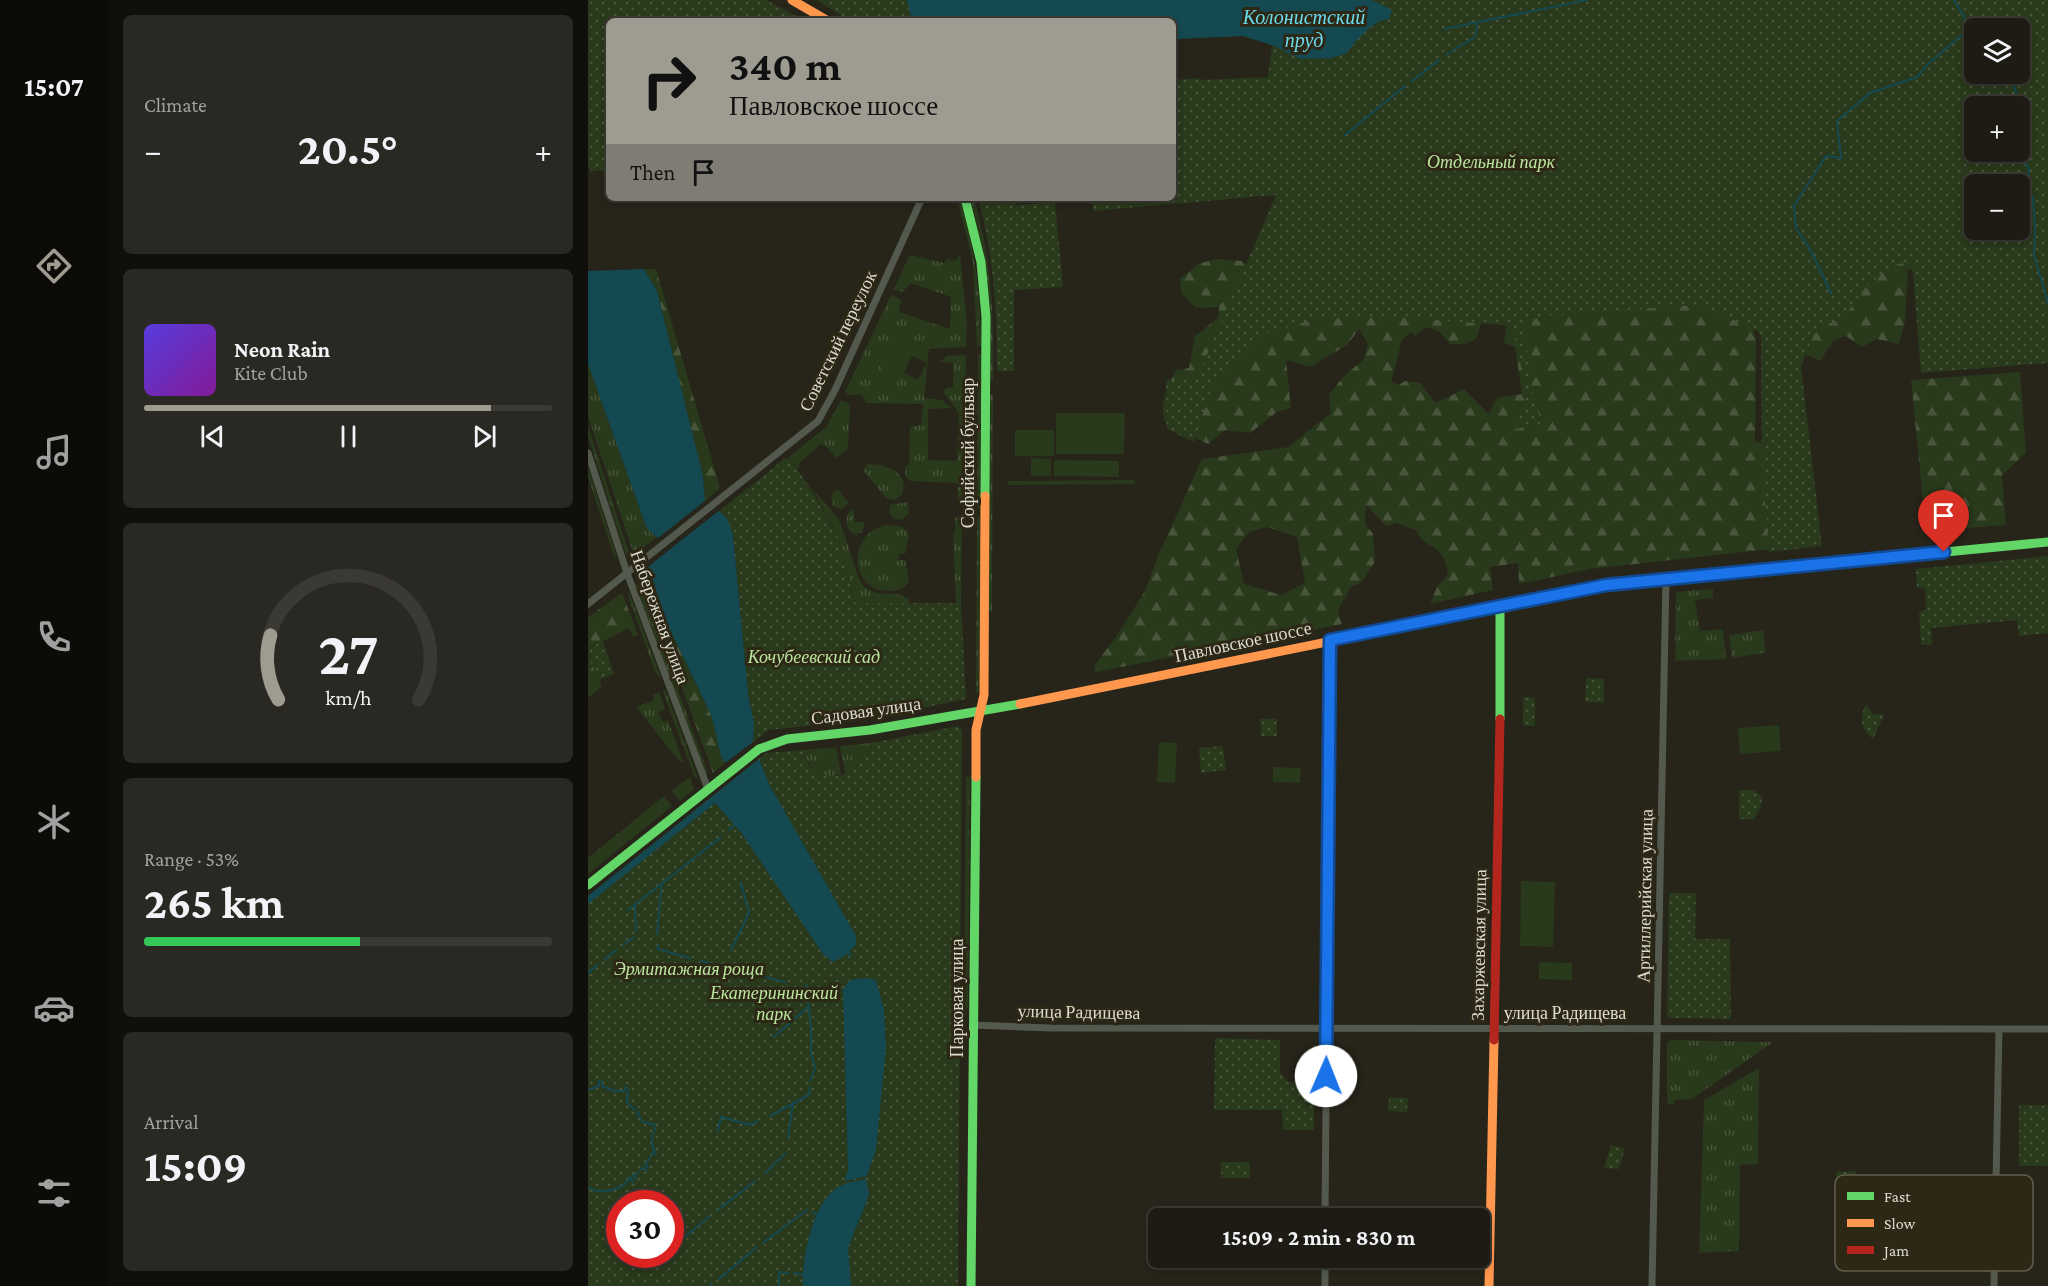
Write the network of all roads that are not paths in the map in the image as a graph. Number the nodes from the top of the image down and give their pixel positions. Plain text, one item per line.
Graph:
1 (792, 0) edge
2 (823, 18) edge
3 (921, 201) edge
4 (966, 201) edge
5 (588, 453) edge
6 (2048, 542) edge
7 (627, 573) junction
8 (1666, 579) junction
9 (588, 604) edge
10 (1500, 605) junction
11 (1330, 640) junction
12 (980, 711) junction
13 (708, 789) junction
14 (588, 885) edge
15 (974, 1025) junction
16 (1327, 1028) junction
17 (1494, 1028) junction
18 (1657, 1028) junction
19 (1999, 1029) junction
20 (2048, 1029) edge
21 (1996, 1175) edge
22 (1325, 1208) edge
23 (1325, 1268) edge
24 (1994, 1271) edge
25 (971, 1286) edge
26 (1325, 1286) edge
27 (1489, 1286) edge
28 (1652, 1286) edge
29 (1994, 1286) edge

1 - 2 main road
3 - 7 street, Советский переулок
4 - 12 main road, Софийский бульвар
5 - 7 street, Набережная улица
6 - 8 main road, Павловское шоссе
7 - 9 street
7 - 13 street, Набережная улица
8 - 10 main road, Павловское шоссе
8 - 18 street, Артиллерийская улица
10 - 11 main road, Павловское шоссе
10 - 17 main road, Захаржевская улица
11 - 12 main road, Павловское шоссе
11 - 16 street
12 - 13 main road, Садовая улица
12 - 15 main road, Парковая улица
13 - 14 main road
15 - 16 street, улица Радищева
15 - 25 main road, Парковая улица
16 - 17 street, улица Радищева
16 - 22 street
17 - 18 street, улица Радищева
17 - 27 main road, Захаржевская улица
18 - 19 street, улица Радищева
18 - 28 street, Артиллерийская улица
19 - 20 street, улица Радищева
19 - 21 street
23 - 26 street
24 - 29 street

